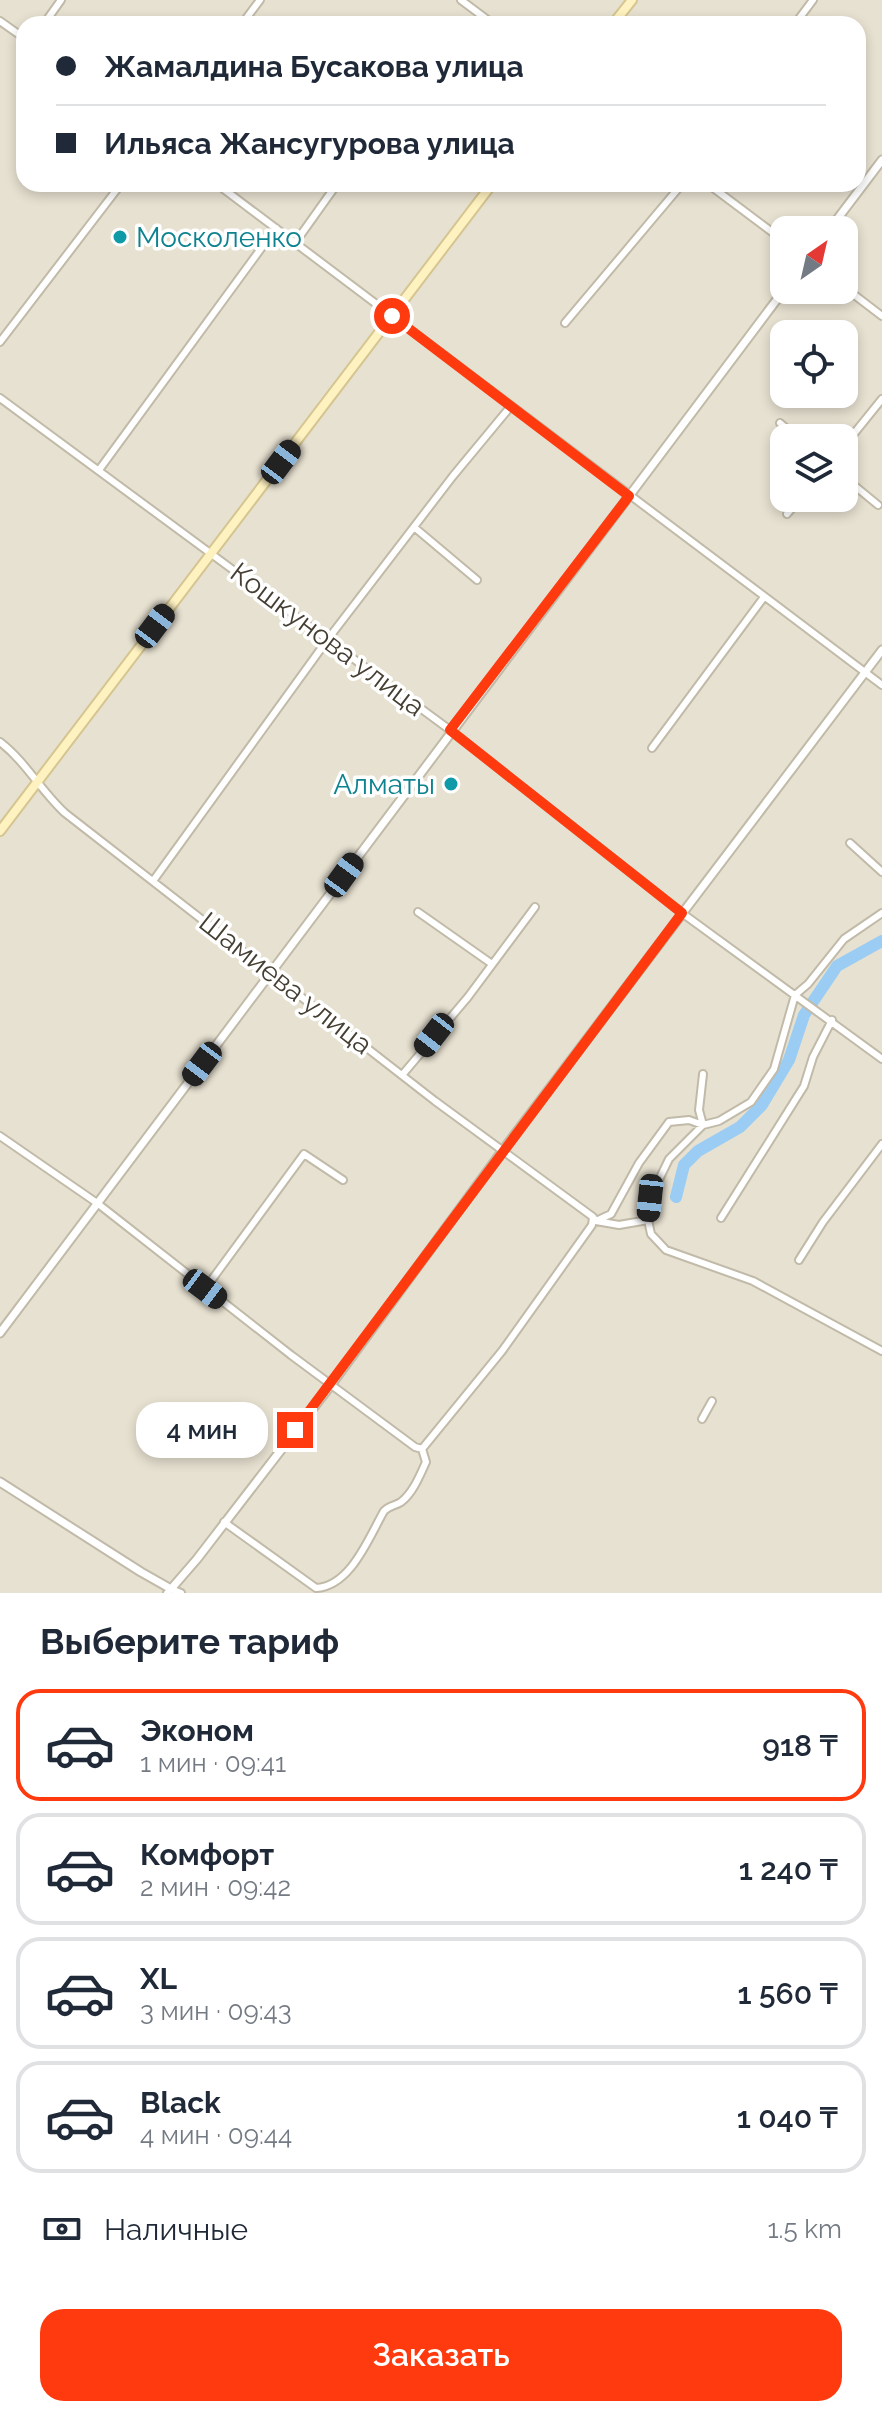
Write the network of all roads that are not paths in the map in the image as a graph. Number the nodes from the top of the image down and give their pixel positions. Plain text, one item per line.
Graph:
1 (461, 0) edge
2 (632, 0) edge
3 (482, 16) edge
4 (619, 16) edge
5 (882, 160) edge
6 (866, 181) edge
7 (115, 192) edge
8 (228, 192) edge
9 (331, 192) edge
10 (486, 192) edge
11 (675, 192) edge
12 (719, 192) edge
13 (858, 192) edge
14 (840, 216) edge
15 (276, 228) junction
16 (770, 230) edge
17 (295, 243) junction
18 (858, 298) edge
19 (773, 304) edge
20 (392, 316) junction
21 (882, 316) edge
22 (565, 323) dead end
23 (0, 342) edge
24 (0, 398) edge
25 (882, 399) edge
26 (511, 406) junction
27 (858, 429) edge
28 (99, 470) junction
29 (858, 489) edge
30 (629, 496) junction
31 (878, 505) dead end
32 (414, 527) junction
33 (210, 552) junction
34 (477, 580) dead end
35 (764, 597) junction
36 (328, 639) junction
37 (882, 650) edge
38 (865, 672) junction
39 (882, 685) edge
40 (450, 730) junction
41 (0, 742) edge
42 (652, 748) dead end
43 (38, 781) junction
44 (0, 831) edge
45 (850, 843) dead end
46 (882, 872) edge
47 (153, 881) junction
48 (535, 907) dead end
49 (418, 912) dead end
50 (682, 913) junction
51 (882, 913) edge
52 (492, 964) junction
53 (272, 972) junction
54 (795, 995) junction
55 (832, 1020) junction
56 (882, 1059) edge
57 (403, 1074) junction
58 (703, 1074) dead end
59 (703, 1125) junction
60 (0, 1136) edge
61 (882, 1144) edge
62 (503, 1150) junction
63 (343, 1180) dead end
64 (97, 1203) junction
65 (721, 1218) dead end
66 (595, 1219) junction
67 (648, 1220) junction
68 (799, 1260) dead end
69 (205, 1289) junction
70 (0, 1333) edge
71 (882, 1351) edge
72 (331, 1385) junction
73 (712, 1401) dead end
74 (702, 1419) dead end
75 (422, 1449) junction
76 (0, 1482) edge
77 (224, 1522) junction
78 (169, 1591) edge
79 (181, 1593) edge

1 - 3 street
2 - 4 main road
5 - 6 street
7 - 23 street
8 - 15 street
9 - 17 street
10 - 20 main road
11 - 22 street
12 - 16 street
13 - 14 street
15 - 17 street
15 - 28 street
17 - 20 street
18 - 21 street
19 - 30 street
20 - 26 street
20 - 33 main road
24 - 28 street, Кошкунова улица
25 - 27 street
26 - 30 street
26 - 32 street
28 - 33 street, Кошкунова улица
29 - 31 street
30 - 35 street
30 - 40 street
32 - 34 street
32 - 36 street
33 - 36 street, Кошкунова улица
33 - 43 main road
35 - 38 street
35 - 42 street
36 - 40 street, Кошкунова улица
36 - 47 street
37 - 38 street
38 - 39 street
38 - 50 street
40 - 50 street, Кошкунова улица
40 - 53 street
41 - 43 street, Шамиева улица
43 - 44 main road
43 - 47 street, Шамиева улица
45 - 46 street
47 - 53 street, Шамиева улица
48 - 52 street
49 - 52 street
50 - 54 street, Кошкунова улица
50 - 62 street
51 - 54 street
52 - 57 street
53 - 57 street, Шамиева улица
53 - 64 street
54 - 55 street, Кошкунова улица
54 - 59 street
55 - 56 street, Кошкунова улица
55 - 65 street
57 - 62 street, Шамиева улица
58 - 59 street
59 - 66 street
59 - 67 street
60 - 64 street
61 - 68 street
62 - 66 street, Шамиева улица
62 - 72 street
63 - 69 street
64 - 69 street
64 - 70 street
66 - 67 street
66 - 75 street
67 - 71 street
69 - 72 street
72 - 75 street
72 - 77 street
73 - 74 street
75 - 77 street
76 - 78 street
77 - 78 street
78 - 79 street

